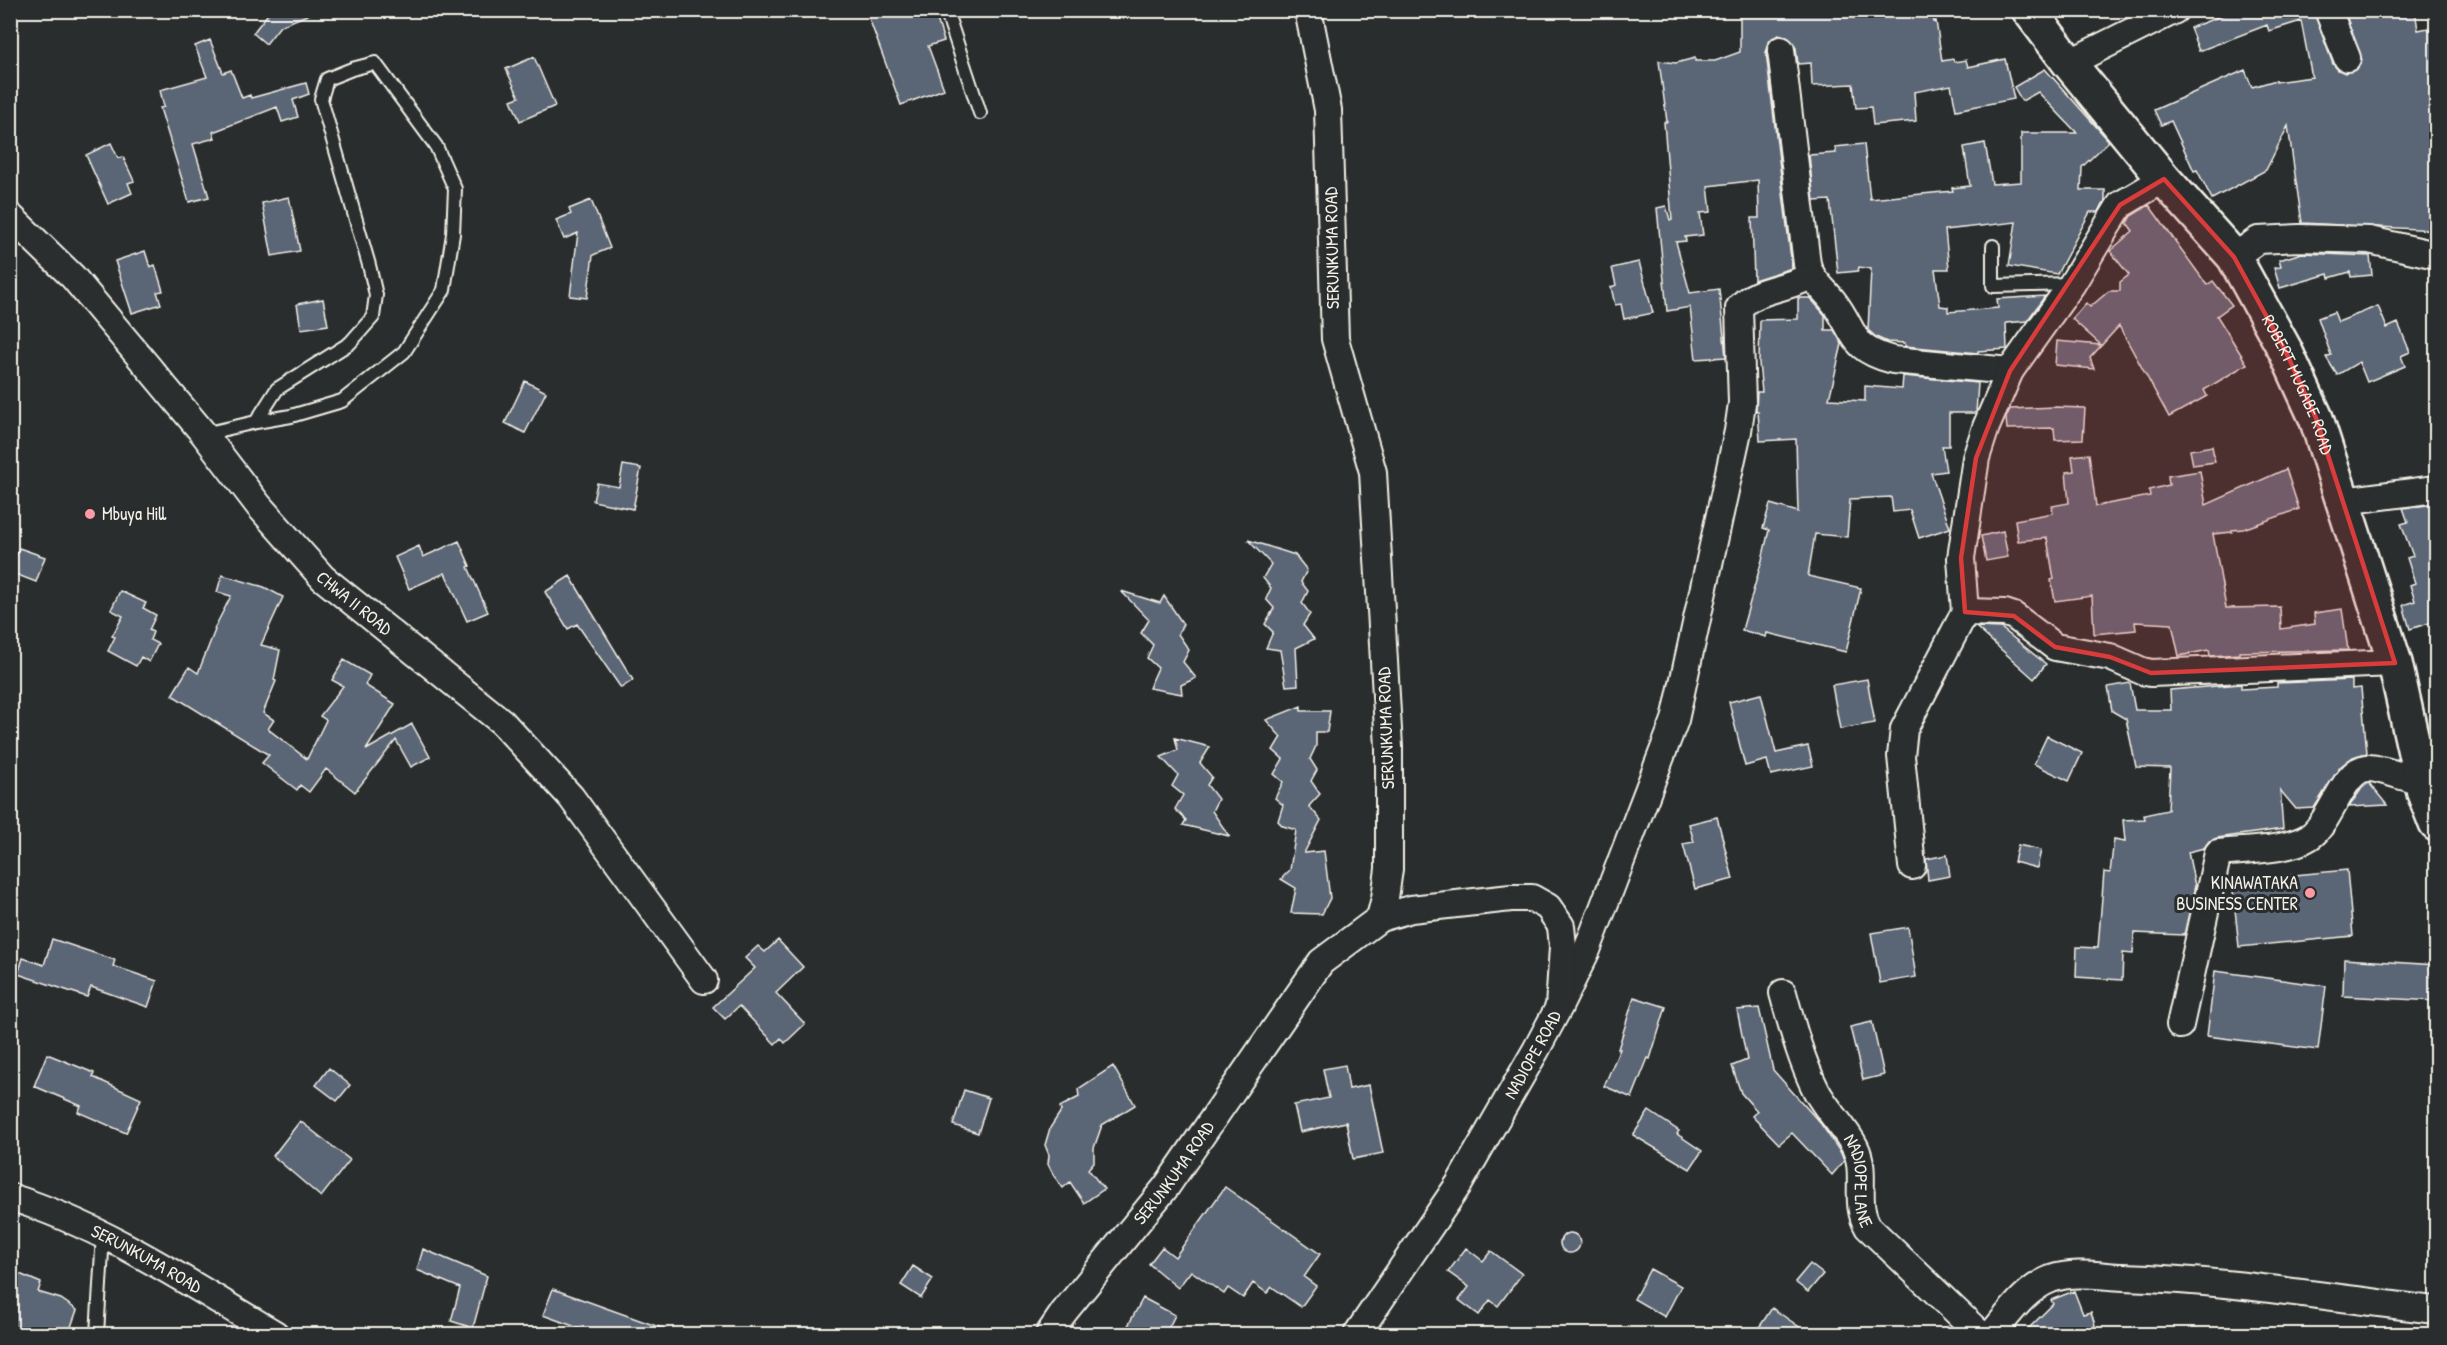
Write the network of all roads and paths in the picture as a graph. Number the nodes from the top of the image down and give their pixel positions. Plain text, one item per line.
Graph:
1 (946, 10) edge
2 (1308, 10) edge
3 (2029, 10) edge
4 (2175, 10) edge
5 (2328, 10) edge
6 (1782, 50) dead end
7 (2347, 58) dead end
8 (2069, 63) junction
9 (980, 113) dead end
10 (2164, 179) junction
11 (10, 216) edge
12 (1994, 246) dead end
13 (2436, 255) edge
14 (2234, 257) junction
15 (1810, 276) junction
16 (2072, 284) junction
17 (2010, 371) junction
18 (256, 422) junction
19 (204, 434) junction
20 (2436, 489) edge
21 (2343, 501) junction
22 (1965, 612) junction
23 (2395, 663) junction
24 (2421, 782) junction
25 (2436, 824) edge
26 (1912, 866) dead end
27 (1380, 918) junction
28 (704, 980) dead end
29 (1783, 993) dead end
30 (1559, 1007) junction
31 (2180, 1025) dead end
32 (10, 1197) edge
33 (103, 1235) junction
34 (2436, 1310) edge
35 (97, 1335) edge
36 (275, 1335) edge
37 (1049, 1335) edge
38 (1357, 1335) edge
39 (1980, 1335) edge
40 (1992, 1335) edge

1 - 9 lane
2 - 27 street, SERUNKUMA ROAD
3 - 8 street, ROBERT MUGABE ROAD
4 - 8 street
5 - 7 street
6 - 15 street
8 - 10 street, ROBERT MUGABE ROAD
10 - 14 street, ROBERT MUGABE ROAD
10 - 16 street
11 - 19 street, CHWA II ROAD
12 - 16 lane
13 - 14 street
14 - 21 street, ROBERT MUGABE ROAD
15 - 17 street
15 - 30 street
16 - 17 street
17 - 22 street
18 - 18 lane
18 - 19 lane
19 - 28 street, CHWA II ROAD
20 - 21 street
21 - 23 street, ROBERT MUGABE ROAD
22 - 23 street
22 - 26 street
23 - 24 street, ROBERT MUGABE ROAD
24 - 25 street, ROBERT MUGABE ROAD
24 - 31 street
27 - 30 street, NADIOPE ROAD
27 - 37 street, SERUNKUMA ROAD
29 - 39 street, NADIOPE LANE
30 - 38 street, NADIOPE ROAD
32 - 33 street, SERUNKUMA ROAD
33 - 35 lane
33 - 36 street, SERUNKUMA ROAD
34 - 40 street

